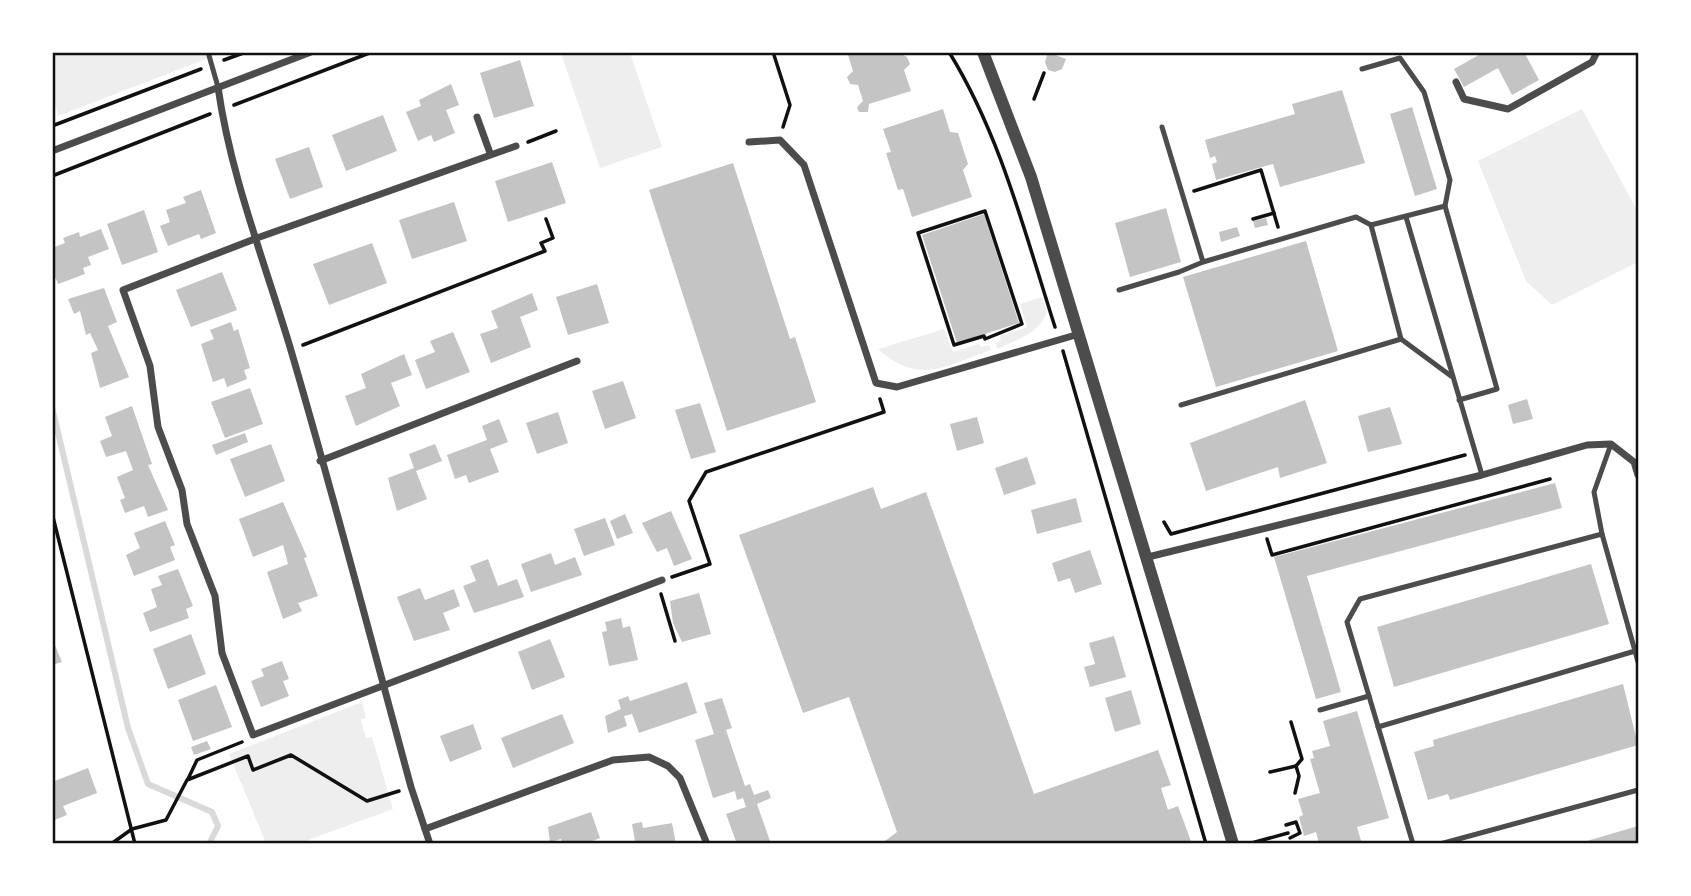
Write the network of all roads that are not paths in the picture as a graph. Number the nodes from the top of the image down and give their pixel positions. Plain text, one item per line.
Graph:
1 (208, 52) edge
2 (311, 52) edge
3 (983, 52) edge
4 (1597, 52) edge
5 (1362, 69) dead end
6 (1456, 82) dead end
7 (218, 87) junction
8 (477, 117) dead end
9 (1162, 127) dead end
10 (750, 142) dead end
11 (516, 146) road end
12 (52, 151) edge
13 (490, 153) junction
14 (1445, 206) junction
15 (1406, 217) junction
16 (1371, 225) junction
17 (257, 238) junction
18 (1203, 262) junction
19 (1119, 290) dead end
20 (1080, 334) junction
21 (1401, 339) junction
22 (577, 361) dead end
23 (1451, 376) junction
24 (1459, 400) junction
25 (1181, 405) dead end
26 (1611, 444) junction
27 (320, 461) junction
28 (1482, 475) junction
29 (1639, 475) edge
30 (1602, 534) junction
31 (1148, 557) junction
32 (660, 581) road end
33 (1637, 652) edge
34 (1639, 662) edge
35 (383, 685) junction
36 (1369, 696) junction
37 (1320, 710) dead end
38 (1378, 727) junction
39 (1639, 790) edge
40 (425, 829) junction
41 (430, 844) edge
42 (707, 844) edge
43 (1233, 844) edge
44 (1413, 844) edge
45 (1440, 844) edge

1 - 7 lane
2 - 7 street
3 - 20 street
4 - 6 street
5 - 14 lane
7 - 12 street
7 - 17 street
8 - 13 street
9 - 18 lane
10 - 20 street
11 - 13 street
13 - 17 street
14 - 15 lane
14 - 24 lane
15 - 16 lane
15 - 23 lane
16 - 18 lane
16 - 21 lane
17 - 27 street
17 - 35 street
18 - 19 lane
20 - 31 street
21 - 23 lane
21 - 25 lane
22 - 27 street
23 - 24 lane
24 - 28 lane
26 - 28 street
26 - 29 street
26 - 30 lane
27 - 35 street
28 - 31 street
30 - 33 lane
30 - 36 lane
31 - 43 street
32 - 35 street
33 - 34 lane
33 - 38 lane
35 - 40 street
36 - 37 lane
36 - 38 lane
38 - 44 lane
39 - 45 lane
40 - 41 street
40 - 42 street

